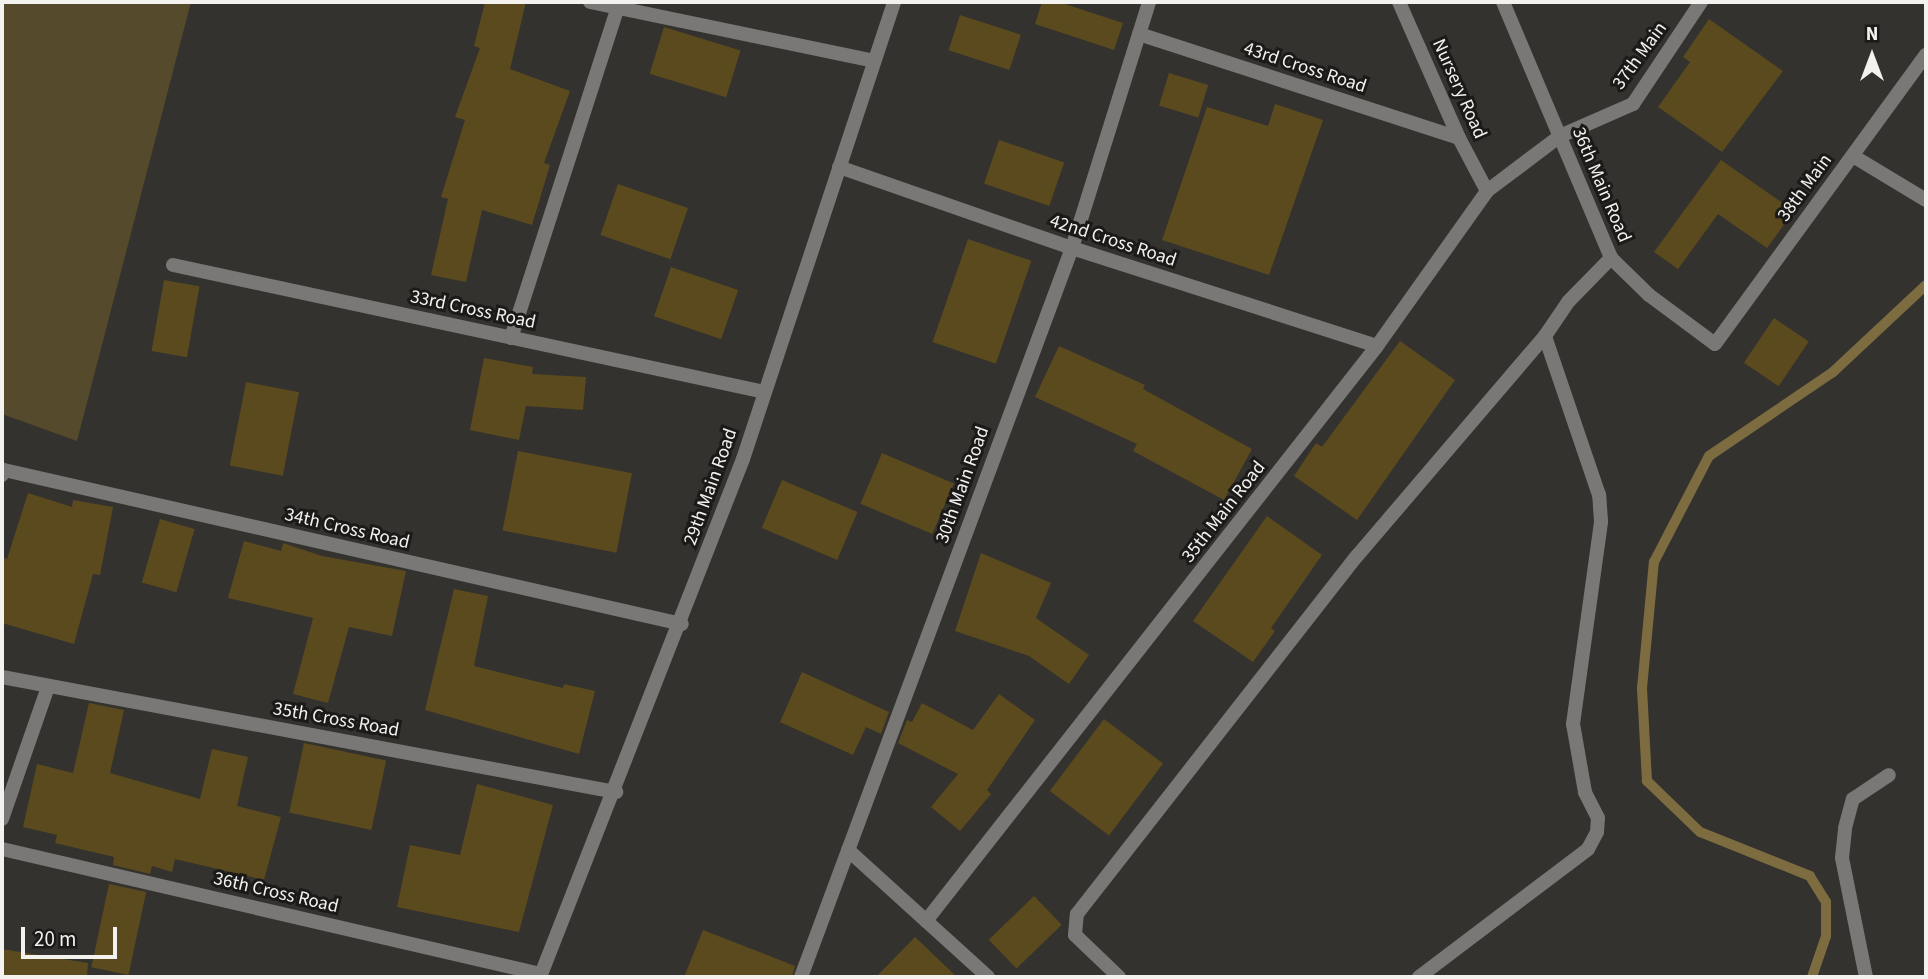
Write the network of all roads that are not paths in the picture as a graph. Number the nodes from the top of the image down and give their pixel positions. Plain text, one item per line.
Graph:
1 (590, 2) edge
2 (894, 2) edge
3 (1149, 2) edge
4 (1399, 2) edge
5 (1503, 2) edge
6 (1701, 2) edge
7 (618, 7) junction
8 (1139, 34) junction
9 (1926, 55) edge
10 (874, 61) junction
11 (1560, 136) junction
12 (1459, 138) junction
13 (1853, 156) junction
14 (839, 167) junction
15 (1487, 191) junction
16 (1926, 200) edge
17 (1072, 248) junction
18 (1611, 258) junction
19 (173, 265) dead end
20 (1545, 336) junction
21 (511, 338) junction
22 (1715, 344) joint
23 (1377, 346) junction
24 (765, 392) junction
25 (3, 473) edge
26 (681, 624) junction
27 (2, 677) edge
28 (48, 687) junction
29 (1889, 775) dead end
30 (616, 792) junction
31 (2, 819) edge
32 (2, 849) edge
33 (848, 850) junction
34 (926, 921) junction
35 (541, 976) edge
36 (801, 977) edge
37 (988, 977) edge
38 (1119, 977) edge
39 (1419, 977) edge
40 (1866, 977) edge

1 - 7 street
2 - 10 street, 29th Main Road
3 - 8 street, 30th Main Road
4 - 12 street, Nursery Road
5 - 11 street, 36th Main Road
6 - 11 street, 37th Main
7 - 10 street
7 - 21 street
8 - 12 street, 43rd Cross Road
8 - 17 street, 30th Main Road
9 - 13 street, 38th Main
10 - 14 street, 29th Main Road
11 - 15 street, 35th Main Road
11 - 18 street, 36th Main Road
12 - 15 street, Nursery Road
13 - 16 street
13 - 22 street, 38th Main
14 - 17 street, 42nd Cross Road
14 - 24 street, 29th Main Road
15 - 23 street, 35th Main Road
17 - 23 street, 42nd Cross Road
17 - 33 street, 30th Main Road
18 - 20 street
18 - 22 street, 36th Main Road
19 - 21 street, 33rd Cross Road
20 - 38 street
20 - 39 street
21 - 24 street, 33rd Cross Road
23 - 34 street, 35th Main Road
24 - 26 street, 29th Main Road
25 - 26 street, 34th Cross Road
26 - 30 street, 29th Main Road
27 - 28 street, 35th Cross Road
28 - 30 street, 35th Cross Road
28 - 31 street
29 - 40 street
30 - 35 street, 29th Main Road
32 - 35 street, 36th Cross Road
33 - 34 street
33 - 36 street, 30th Main Road
34 - 37 street

